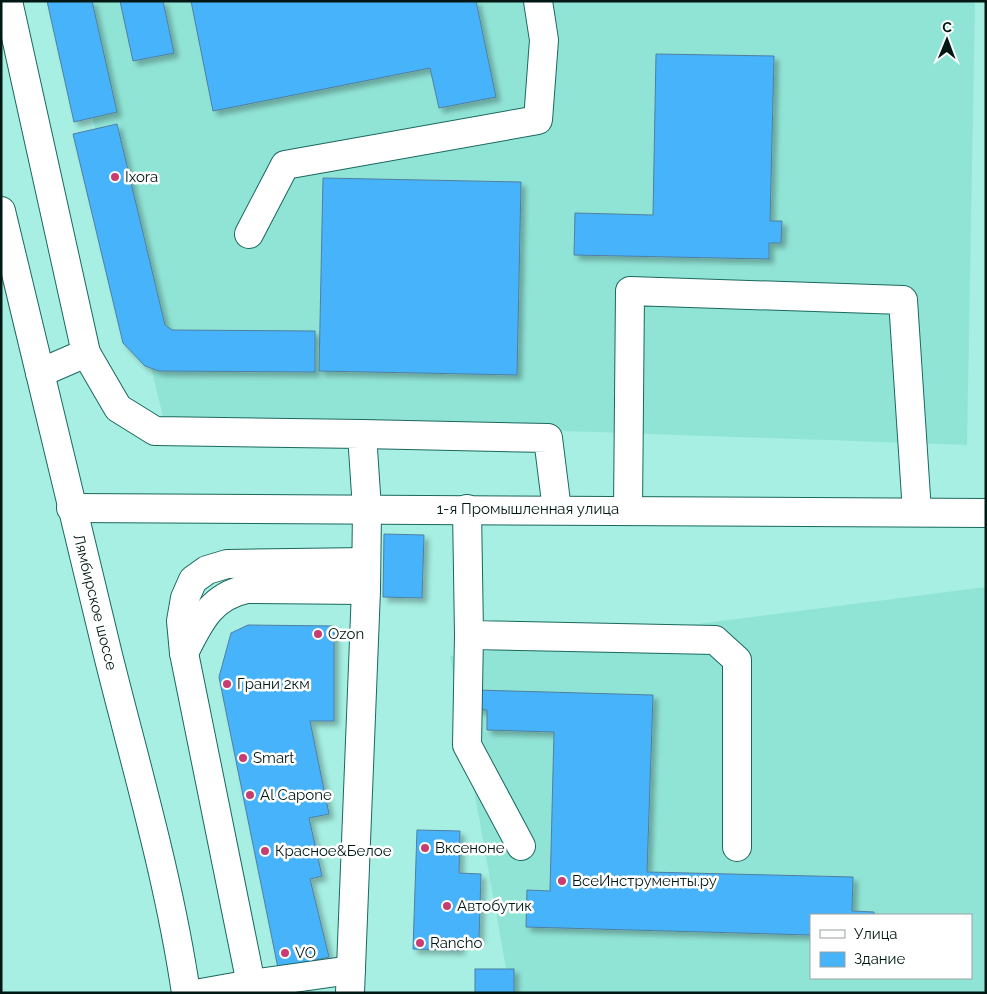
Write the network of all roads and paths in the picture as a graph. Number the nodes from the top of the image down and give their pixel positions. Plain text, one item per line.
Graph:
1 (8, 1) edge
2 (538, 1) edge
3 (1, 211) edge
4 (249, 234) dead end
5 (86, 353) junction
6 (40, 373) junction
7 (362, 434) junction
8 (71, 508) junction
9 (367, 509) junction
10 (466, 509) junction
11 (557, 510) junction
12 (628, 510) junction
13 (917, 512) junction
14 (986, 513) edge
15 (366, 562) junction
16 (366, 590) junction
17 (469, 635) junction
18 (184, 653) junction
19 (521, 846) dead end
20 (737, 847) dead end
21 (350, 981) edge
22 (251, 984) junction
23 (186, 993) edge
24 (201, 993) edge

1 - 5 street
2 - 4 street
3 - 6 street, Лямбирское шоссе
5 - 6 street
5 - 7 street
6 - 8 street, Лямбирское шоссе
7 - 9 street
7 - 11 street
8 - 9 street, 1-я Промышленная улица
8 - 23 street, Лямбирское шоссе
9 - 10 street, 1-я Промышленная улица
9 - 15 street
10 - 11 street, 1-я Промышленная улица
10 - 17 street
11 - 12 street, 1-я Промышленная улица
12 - 13 street, 1-я Промышленная улица
12 - 13 street
13 - 14 street, 1-я Промышленная улица
15 - 16 street
15 - 18 street
16 - 18 street
16 - 21 street
17 - 19 street
17 - 20 street
18 - 22 street
21 - 22 street
22 - 24 street

